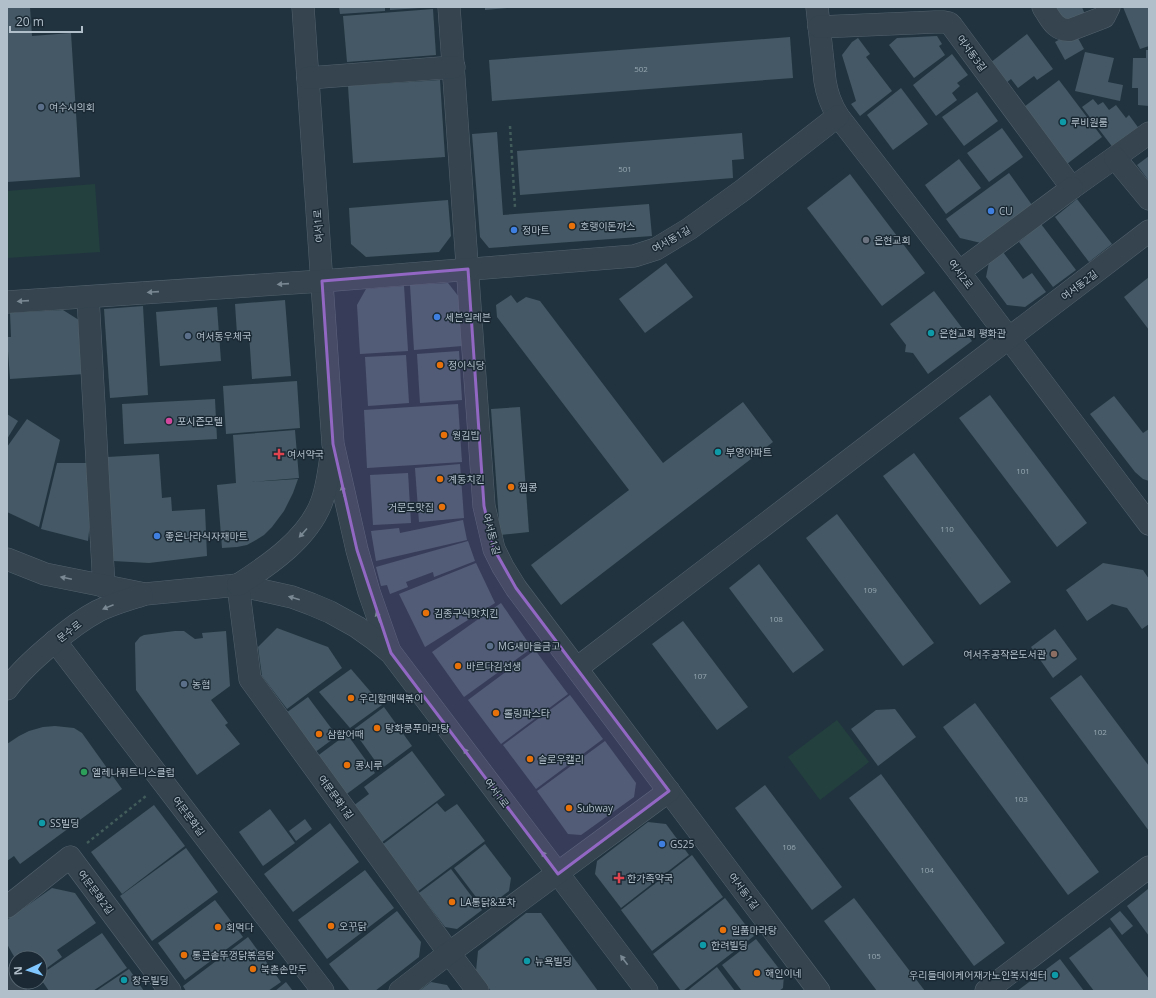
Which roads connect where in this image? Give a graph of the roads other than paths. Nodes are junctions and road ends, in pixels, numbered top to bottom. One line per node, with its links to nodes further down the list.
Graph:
1 (303, 7): 7 (street, 여서1로)
2 (450, 7): 6 (street, 여서동1길)
3 (1043, 7): 4 (street)
4 (1109, 7)
5 (818, 17): 8 (street, 여서2로); 11 (street, 여서동3길)
6 (454, 66): 7 (street); 14 (street, 여서동1길)
7 (308, 78): 16 (street, 여서1로)
8 (838, 116): 14 (street, 여서동1길); 15 (street, 여서2로)
9 (1149, 133): 10 (street)
10 (1115, 158): 11 (street); 12 (street)
11 (1072, 188): 15 (street)
12 (1149, 199)
13 (1149, 231): 19 (street, 여서동2길)
14 (468, 270): 16 (street, 여서동1길); 28 (street, 여서동1길)
15 (960, 272): 19 (street, 여서2로)
16 (322, 281): 17 (street, 여서동1길, one-way to 17); 20 (street, 여서1로)
17 (88, 297): 18 (street, 여서동1길, one-way to 18); 24 (street)
18 (7, 302)
19 (1009, 338): 21 (street, 여서2로); 28 (street, 여서동2길)
20 (333, 444): 23 (street, one-way to 23); 27 (street, one-way to 20)
21 (1149, 524)
22 (7, 559): 24 (street, one-way to 22)
23 (238, 585): 25 (street); 27 (street, 여서1로, one-way to 23); 34 (street, 여문문화1길)
24 (104, 587): 25 (street)
25 (145, 594): 26 (street, 문수로, one-way to 26)
26 (55, 641): 29 (street, 문수로); 38 (street, 여문문화길)
27 (391, 653): 32 (street, 여서1로, one-way to 27)
28 (576, 668): 30 (street, 여서동1길)
29 (7, 689)
30 (669, 791): 32 (street); 42 (street, 여서동1길)
31 (1149, 867): 43 (street)
32 (558, 874): 34 (street); 41 (street, 여서1로, one-way to 32)
33 (7, 907): 37 (street, 여문문화2길)
34 (449, 953): 39 (street); 40 (street, 여문문화1길)
35 (7, 979): 36 (street)
36 (15, 991)
37 (170, 991)
38 (323, 991)
39 (400, 991)
40 (478, 991)
41 (647, 991)
42 (819, 991)
43 (986, 991)

